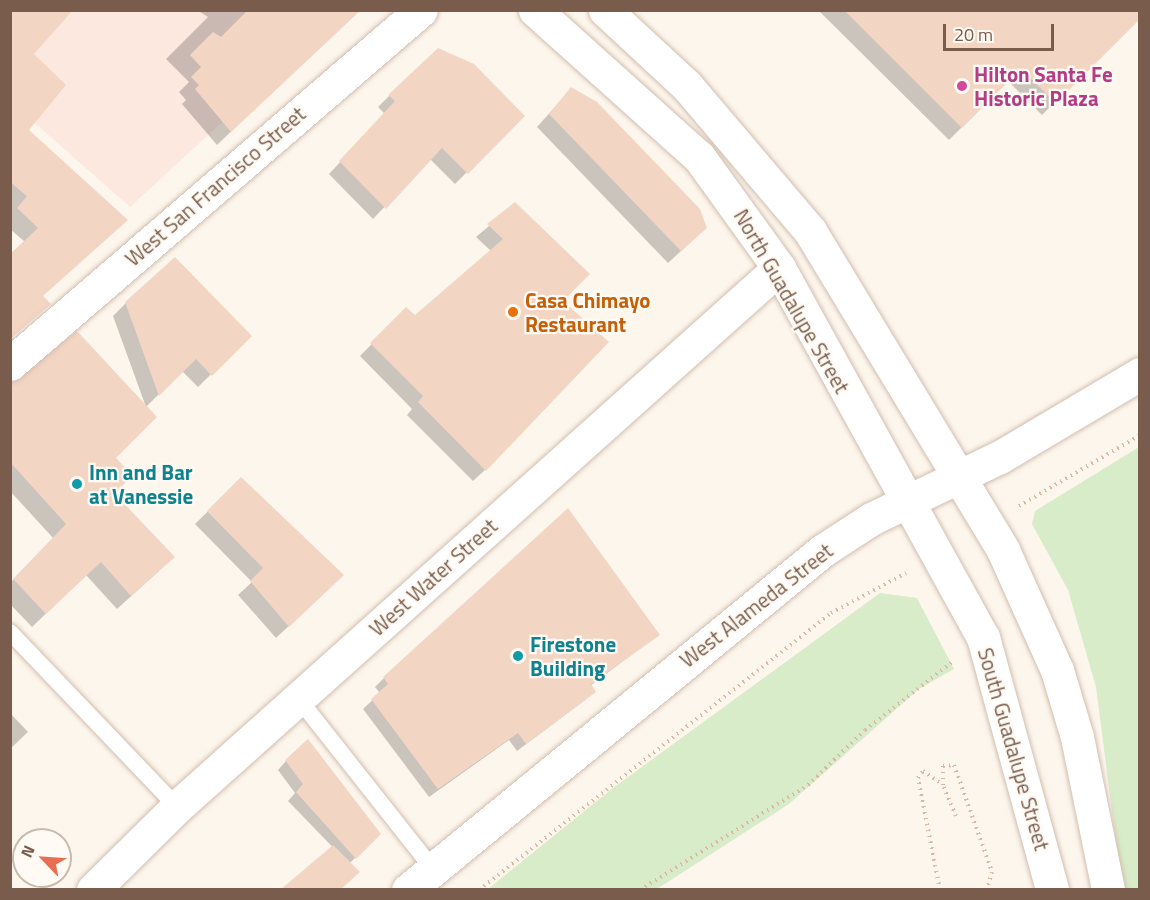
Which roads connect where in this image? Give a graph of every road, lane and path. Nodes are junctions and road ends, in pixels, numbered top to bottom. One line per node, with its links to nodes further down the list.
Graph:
1 (421, 10): 5 (street, West San Francisco Street)
2 (535, 10): 4 (street, North Guadalupe Street)
3 (605, 10): 8 (street, North Guadalupe Street)
4 (779, 268): 9 (street, North Guadalupe Street); 15 (street, West Water Street)
5 (10, 364)
6 (1140, 374): 8 (street, West Alameda Street)
7 (1140, 435): 10 (path)
8 (958, 477): 9 (street, West Alameda Street); 27 (street, North Guadalupe Street)
9 (906, 502): 12 (street, North Guadalupe Street); 19 (street, West Alameda Street)
10 (1023, 504)
11 (902, 575): 22 (path)
12 (950, 580): 26 (street, South Guadalupe Street)
13 (10, 632): 17 (lane)
14 (958, 659): 23 (path)
15 (298, 698): 17 (street, West Water Street); 19 (lane)
16 (943, 784): 18 (path); 24 (path); 25 (path)
17 (177, 807): 20 (street, West Water Street)
18 (956, 816)
19 (433, 869): 21 (street, West Alameda Street)
20 (93, 890)
21 (408, 890)
22 (479, 890)
23 (640, 890)
24 (940, 890)
25 (987, 890)
26 (1052, 890)
27 (1108, 890)

